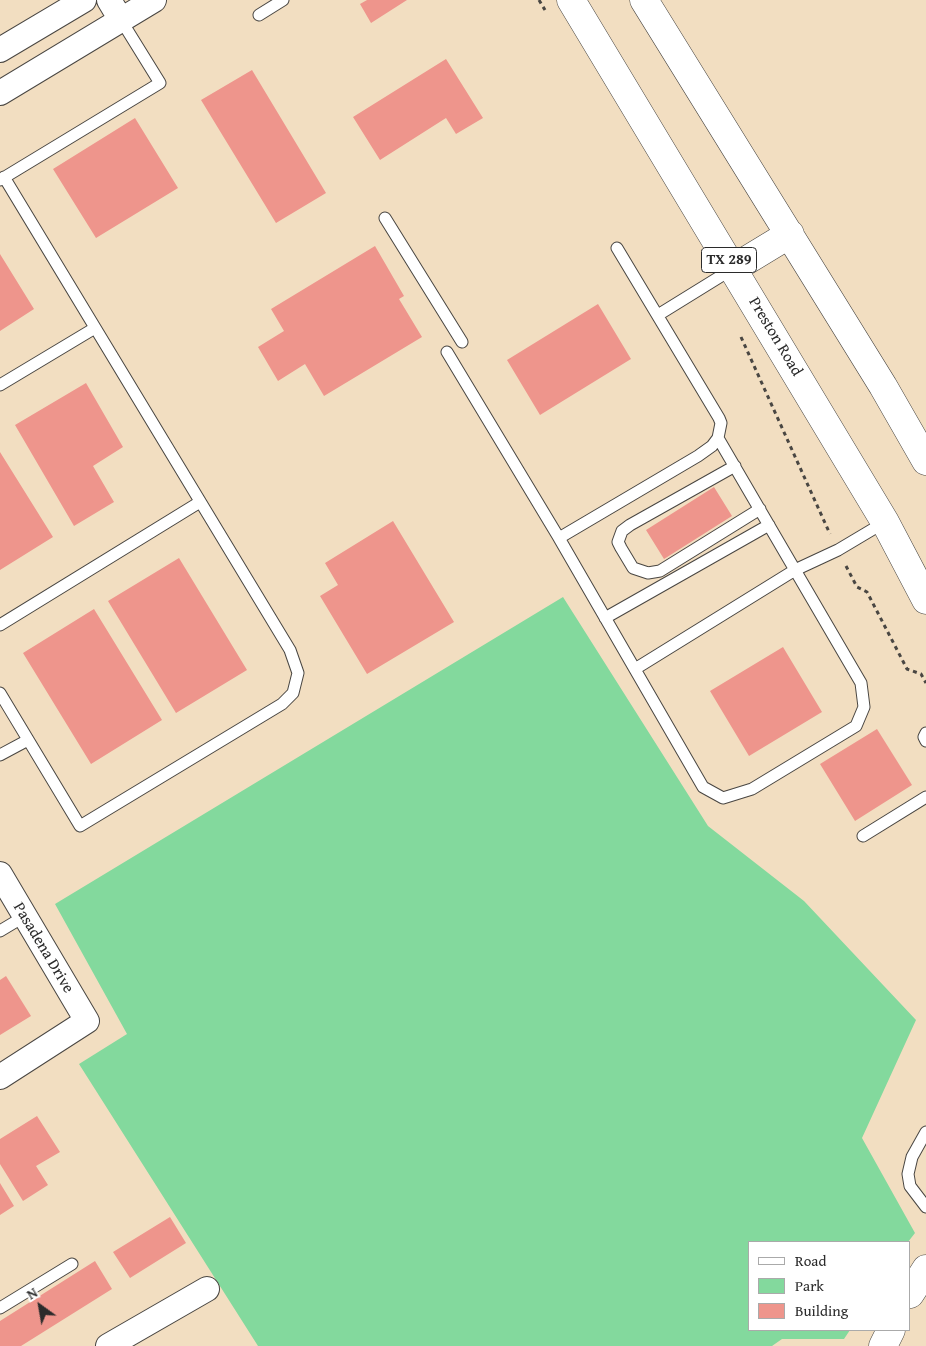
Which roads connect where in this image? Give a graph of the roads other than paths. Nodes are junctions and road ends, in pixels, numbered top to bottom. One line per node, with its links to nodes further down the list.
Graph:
1 (84, 0): 9 (street)
2 (109, 0): 8 (street)
3 (154, 0): 8 (street)
4 (283, 0): 7 (lane)
5 (571, 0): 15 (main road, Preston Road / TX 289)
6 (644, 0): 13 (main road)
7 (259, 15)
8 (121, 20): 10 (street); 11 (lane)
9 (0, 50)
10 (0, 93)
11 (2, 179): 17 (lane)
12 (385, 218): 18 (lane)
13 (790, 234): 15 (main road); 22 (main road)
14 (617, 248): 16 (lane)
15 (734, 268): 16 (lane); 26 (main road, Preston Road / TX 289)
16 (658, 314): 21 (lane)
17 (94, 328): 20 (lane); 24 (lane)
18 (462, 342)
19 (447, 352): 28 (lane)
20 (0, 385)
21 (718, 438): 23 (lane); 28 (lane)
22 (926, 461)
23 (735, 466): 25 (lane); 25 (lane)
24 (200, 502): 32 (lane); 36 (lane)
25 (760, 509): 27 (lane)
26 (885, 522): 29 (lane); 30 (main road, Preston Road / TX 289)
27 (769, 525): 29 (lane); 31 (lane)
28 (559, 538): 31 (lane)
29 (796, 570): 33 (lane); 33 (lane)
30 (926, 600)
31 (605, 618): 33 (lane)
32 (0, 625)
33 (635, 669)
34 (0, 693): 36 (lane)
35 (926, 733): 37 (lane)
36 (28, 740): 38 (lane)
37 (926, 741)
38 (0, 755)
39 (926, 797): 40 (lane)
40 (863, 836)
41 (0, 874): 42 (street, Pasadena Drive)
42 (25, 916): 43 (lane); 44 (street, Pasadena Drive)
43 (0, 931)
44 (0, 1077)
45 (926, 1132): 46 (lane)
46 (925, 1203)
47 (72, 1264): 51 (lane)
48 (926, 1269): 50 (main road)
49 (207, 1289): 53 (street)
50 (911, 1292)
51 (0, 1308)
52 (890, 1331): 54 (main road)
53 (108, 1346)
54 (883, 1346)

